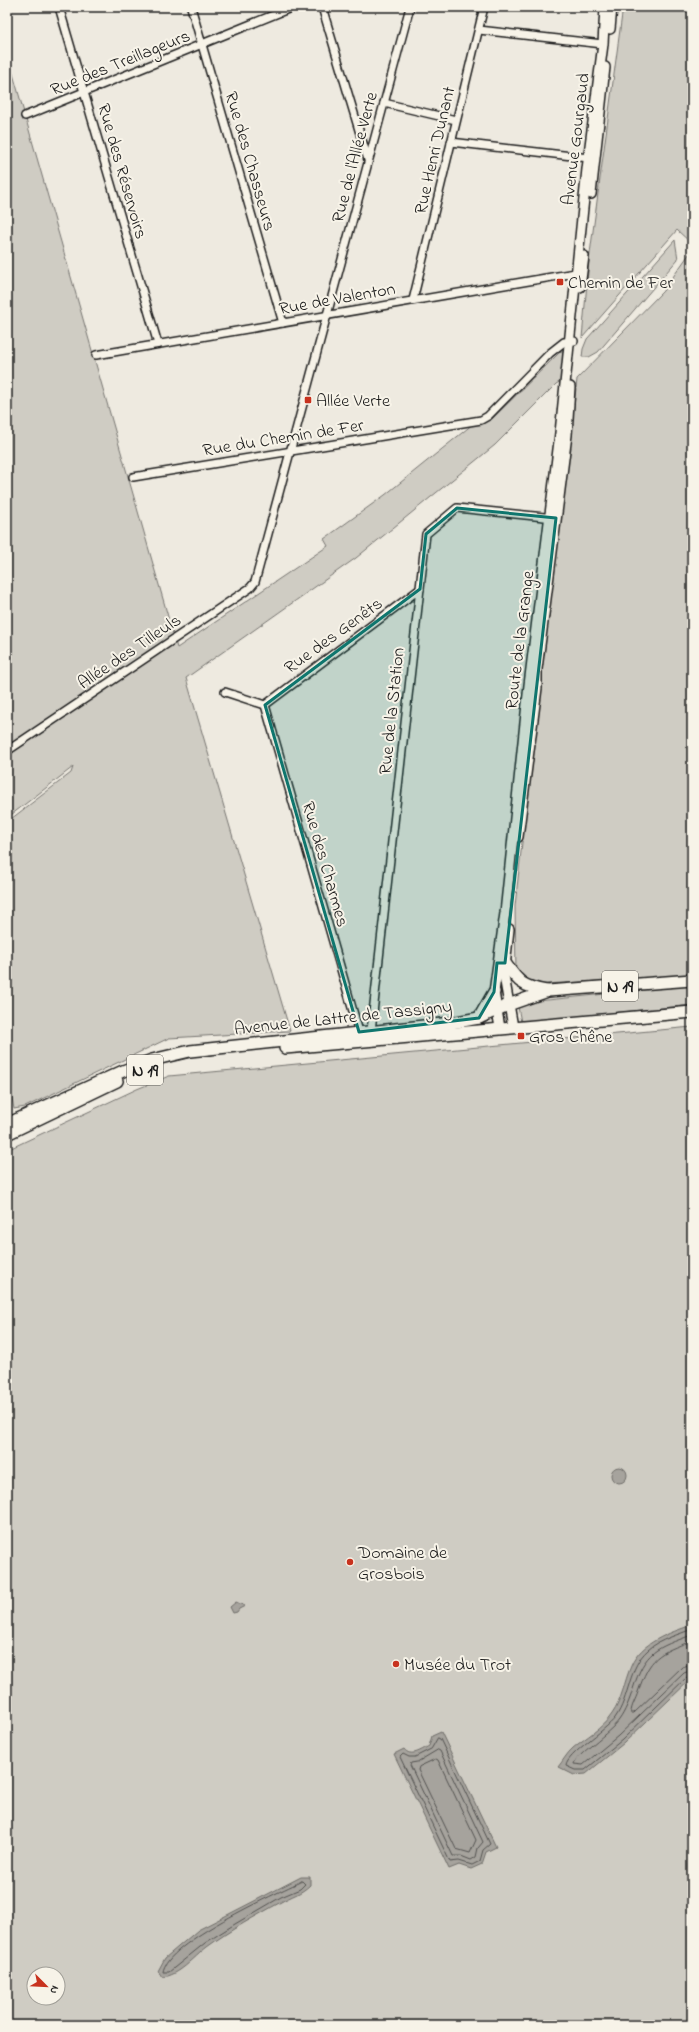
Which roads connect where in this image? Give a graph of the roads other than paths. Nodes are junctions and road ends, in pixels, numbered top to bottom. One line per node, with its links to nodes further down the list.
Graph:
1 (59, 7): 12 (street, Rue des Réservoirs)
2 (191, 7): 10 (street, Rue des Chasseurs)
3 (293, 7): 10 (street, Rue des Treillageurs)
4 (322, 7): 18 (street)
5 (410, 7): 13 (street, Rue de l'Allée Verte)
6 (484, 7): 9 (street, Rue Henri Dunant)
7 (605, 7): 11 (main road, Avenue Gourgaud)
8 (612, 7): 19 (main road, Avenue Gourgaud)
9 (479, 30): 11 (street); 15 (street, Rue Henri Dunant)
10 (202, 44): 12 (street, Rue des Treillageurs); 22 (street, Rue des Chasseurs)
11 (603, 44): 17 (main road, Avenue Gourgaud)
12 (85, 93): 14 (street, Rue des Treillageurs); 24 (street, Rue des Réservoirs)
13 (384, 103): 15 (street); 18 (street, Rue de l'Allée Verte)
14 (25, 116)
15 (456, 120): 16 (street, Rue Henri Dunant)
16 (451, 142): 17 (street); 20 (street, Rue Henri Dunant)
17 (588, 158): 19 (main road, Avenue Gourgaud)
18 (368, 160): 21 (street, Rue de l'Allée Verte)
19 (579, 272): 20 (street, Rue de Valenton); 23 (main road, Route de la Grange)
20 (413, 300): 21 (street, Rue de Valenton)
21 (327, 316): 22 (street, Rue de Valenton); 26 (street)
22 (283, 323): 24 (street, Rue de Valenton)
23 (572, 341): 26 (street, Rue du Chemin de Fer); 28 (main road, Route de la Grange)
24 (158, 344): 25 (street, Rue de Valenton)
25 (96, 356)
26 (290, 451): 27 (street, Rue du Chemin de Fer); 32 (street, Allée des Tilleuls)
27 (133, 476)
28 (553, 518): 29 (street, Rue de la Station); 33 (main road, Route de la Grange)
29 (420, 590): 31 (street, Rue des Genêts); 43 (street, Rue de la Station)
30 (225, 692): 31 (street)
31 (265, 705): 44 (street, Rue des Charmes)
32 (7, 751)
33 (501, 963): 35 (main road, Route de la Grange); 36 (main road); 37 (main road, Route de la Grange)
34 (692, 980): 36 (main road, Avenue de Lattre de Tassigny / N 19)
35 (494, 992): 38 (main road, Route de la Grange); 40 (main road)
36 (548, 992): 37 (main road, Avenue de Lattre de Tassigny / N 19)
37 (508, 1005): 38 (main road, Avenue de Lattre de Tassigny / N 19); 41 (main road, Route de la Grange)
38 (496, 1010): 40 (main road, Avenue de Lattre de Tassigny / N 19); 42 (main road, Route de la Grange)
39 (692, 1012): 41 (main road, N 19)
40 (480, 1018): 43 (main road, Avenue de Lattre de Tassigny / N 19)
41 (513, 1027): 42 (main road, N 19)
42 (500, 1028): 45 (main road, N 19)
43 (371, 1031): 44 (main road, Avenue de Lattre de Tassigny / N 19)
44 (359, 1032): 45 (main road, Avenue de Lattre de Tassigny / N 19)
45 (8, 1130)

